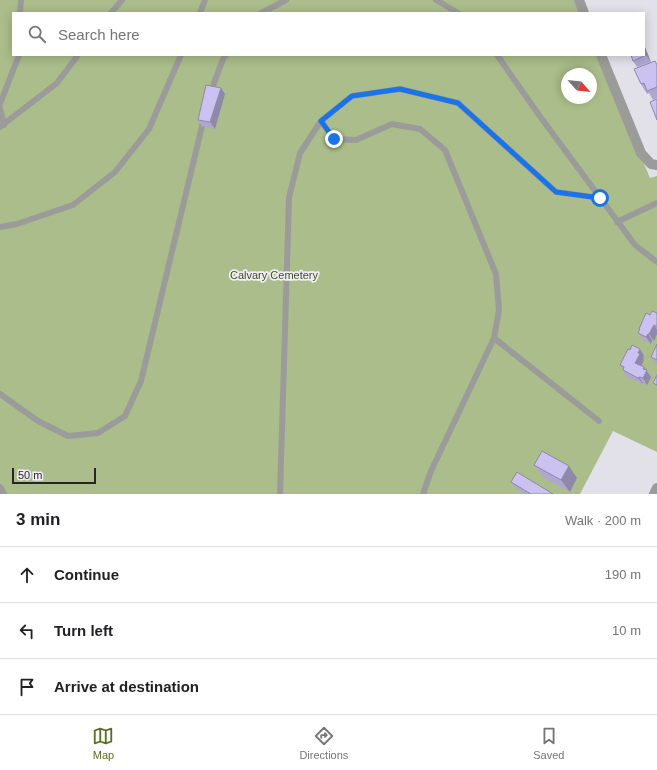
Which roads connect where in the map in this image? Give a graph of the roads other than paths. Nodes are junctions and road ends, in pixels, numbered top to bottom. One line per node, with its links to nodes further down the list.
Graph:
1 (21, 0): 7 (lane)
2 (122, 0): 8 (lane)
3 (205, 0): 9 (lane)
4 (286, 0): 10 (lane)
5 (436, 0): 11 (lane)
6 (579, 0): 12 (street)
7 (20, 12)
8 (112, 12)
9 (200, 12)
10 (263, 12)
11 (456, 12)
12 (584, 12)
13 (19, 56): 20 (lane)
14 (77, 56): 24 (lane)
15 (181, 56): 29 (lane)
16 (225, 56): 19 (lane)
17 (498, 56): 26 (lane)
18 (601, 56): 25 (street)
19 (209, 98)
20 (0, 104)
21 (0, 108): 24 (lane)
22 (205, 112): 32 (lane)
23 (321, 121): 26 (lane); 31 (lane); 37 (lane)
24 (2, 126)
25 (654, 164)
26 (600, 198): 28 (lane)
27 (657, 204): 28 (lane)
28 (617, 222): 30 (lane)
29 (0, 227)
30 (657, 262)
31 (494, 338): 33 (lane); 38 (lane)
32 (0, 394)
33 (599, 421)
34 (0, 487): 36 (lane)
35 (657, 488): 39 (street)
36 (4, 494)
37 (280, 494)
38 (423, 494)
39 (654, 494)

